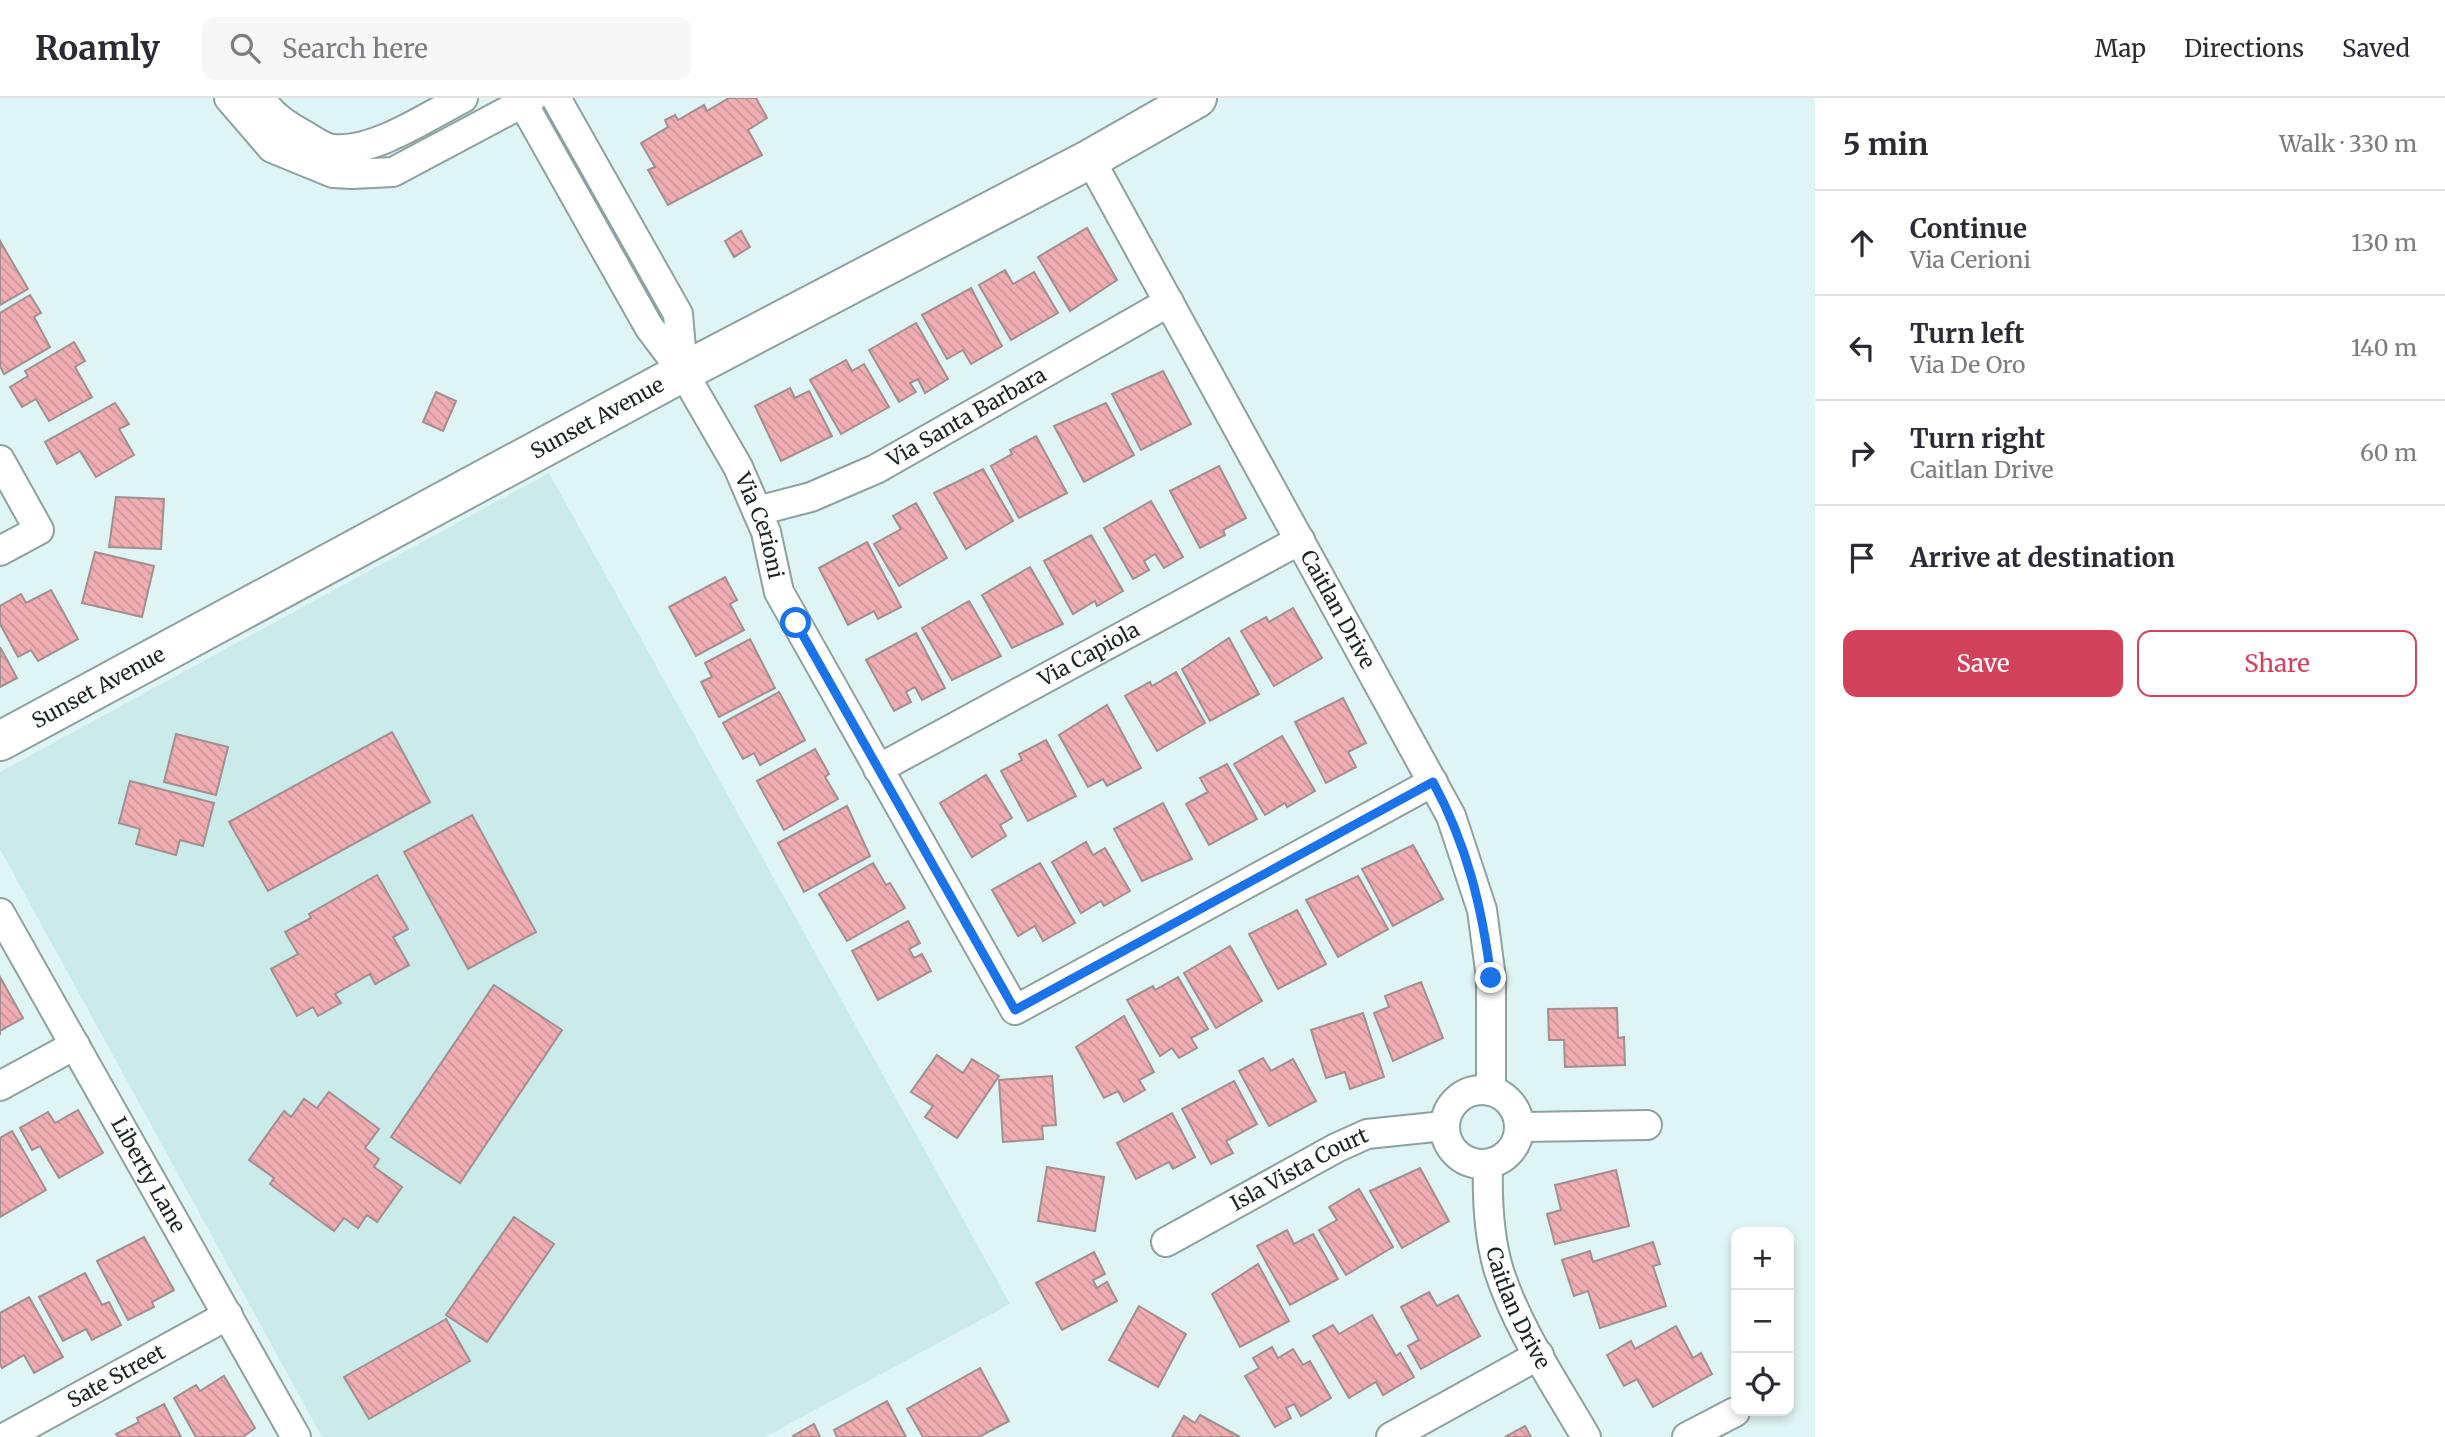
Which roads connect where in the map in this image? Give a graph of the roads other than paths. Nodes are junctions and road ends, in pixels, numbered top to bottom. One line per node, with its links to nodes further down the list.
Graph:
1 (229, 98): 6 (street, Via Cerioni)
2 (261, 98): 3 (street)
3 (463, 98)
4 (556, 98): 9 (street, Via Cerioni)
5 (1197, 98): 7 (main road, Sunset Avenue)
6 (525, 100): 9 (street, Via Cerioni)
7 (1090, 159): 8 (street, Caitlan Drive); 9 (main road, Sunset Avenue)
8 (1169, 302): 11 (street, Via Santa Barbara); 12 (street, Caitlan Drive)
9 (683, 372): 11 (street, Via Cerioni); 14 (main road, Sunset Avenue)
10 (0, 460): 13 (street)
11 (757, 511): 15 (street, Via Cerioni)
12 (1300, 540): 15 (street, Via Capiola); 16 (street, Caitlan Drive)
13 (0, 551)
14 (0, 741)
15 (878, 769): 16 (street, Via Cerioni)
16 (1433, 782): 20 (street, Caitlan Drive)
17 (0, 912): 18 (street, Liberty Lane)
18 (75, 1045): 19 (street); 26 (street, Liberty Lane)
19 (0, 1086)
20 (1491, 1091): 22 (street); 23 (street)
21 (1647, 1125): 23 (street)
22 (1444, 1126): 24 (street); 25 (street, Isla Vista Court)
23 (1519, 1128): 24 (street)
24 (1488, 1164): 27 (street, Caitlan Drive)
25 (1166, 1242)
26 (228, 1315): 29 (street, Sate Street); 30 (street, Liberty Lane)
27 (1539, 1355): 31 (street); 32 (street, Caitlan Drive)
28 (1731, 1414): 33 (street)
29 (6, 1437)
30 (296, 1437)
31 (1391, 1437)
32 (1586, 1437)
33 (1688, 1437)

